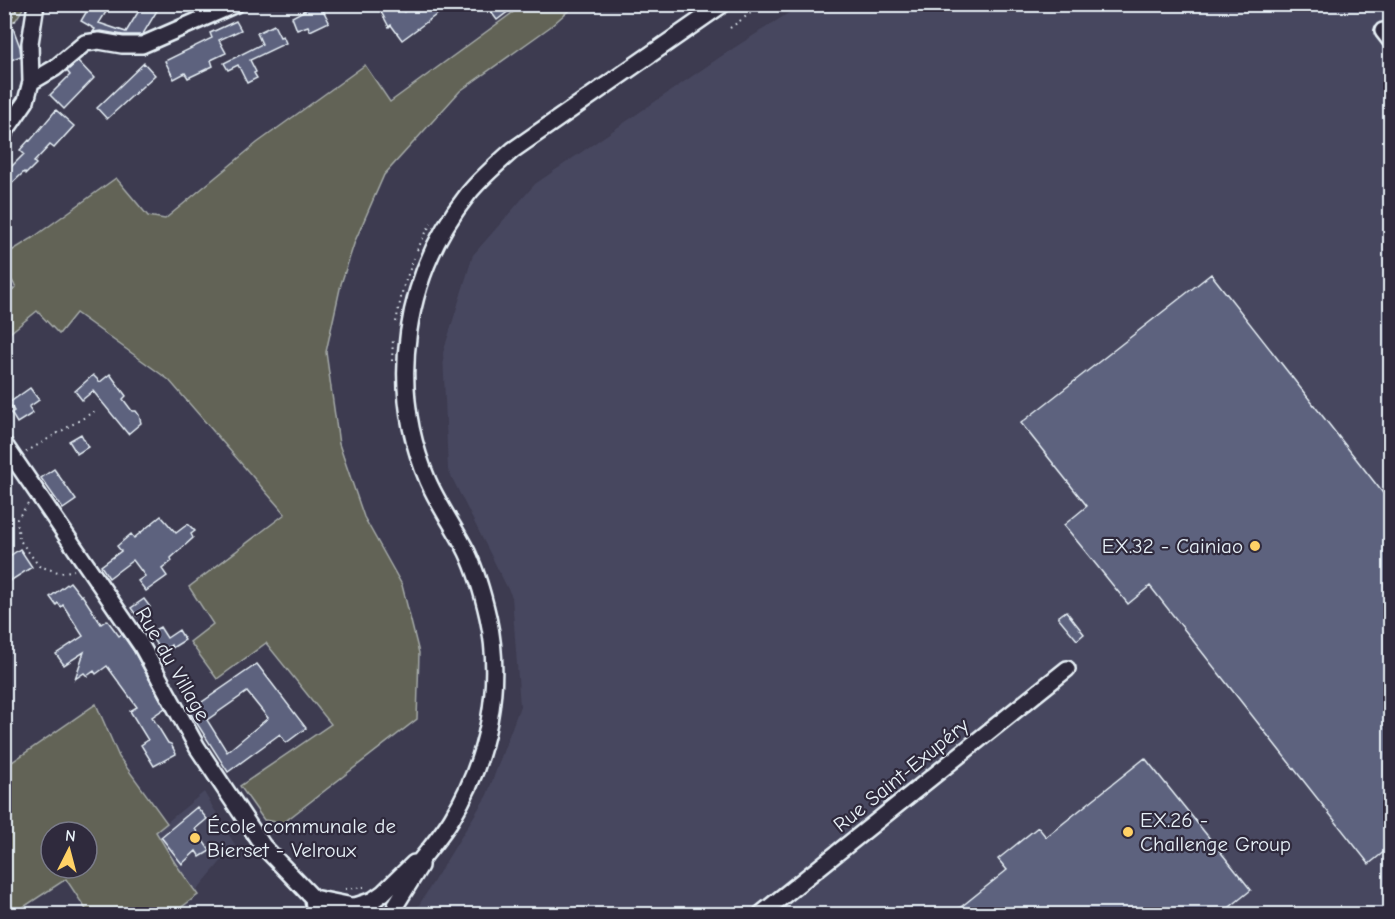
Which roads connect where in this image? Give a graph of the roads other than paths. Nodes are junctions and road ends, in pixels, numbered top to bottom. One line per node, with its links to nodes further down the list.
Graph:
1 (36, 4): 4 (street)
2 (236, 4): 4 (street)
3 (723, 4): 8 (street)
4 (31, 82): 5 (street)
5 (4, 133)
6 (4, 444): 9 (street, Rue du Village)
7 (1067, 669): 15 (street, Rue Saint-Exupéry)
8 (420, 861): 10 (street); 14 (street)
9 (313, 898): 10 (street); 11 (street)
10 (353, 905): 12 (street); 13 (street)
11 (315, 915)
12 (329, 915)
13 (378, 915)
14 (393, 915)
15 (761, 915)

